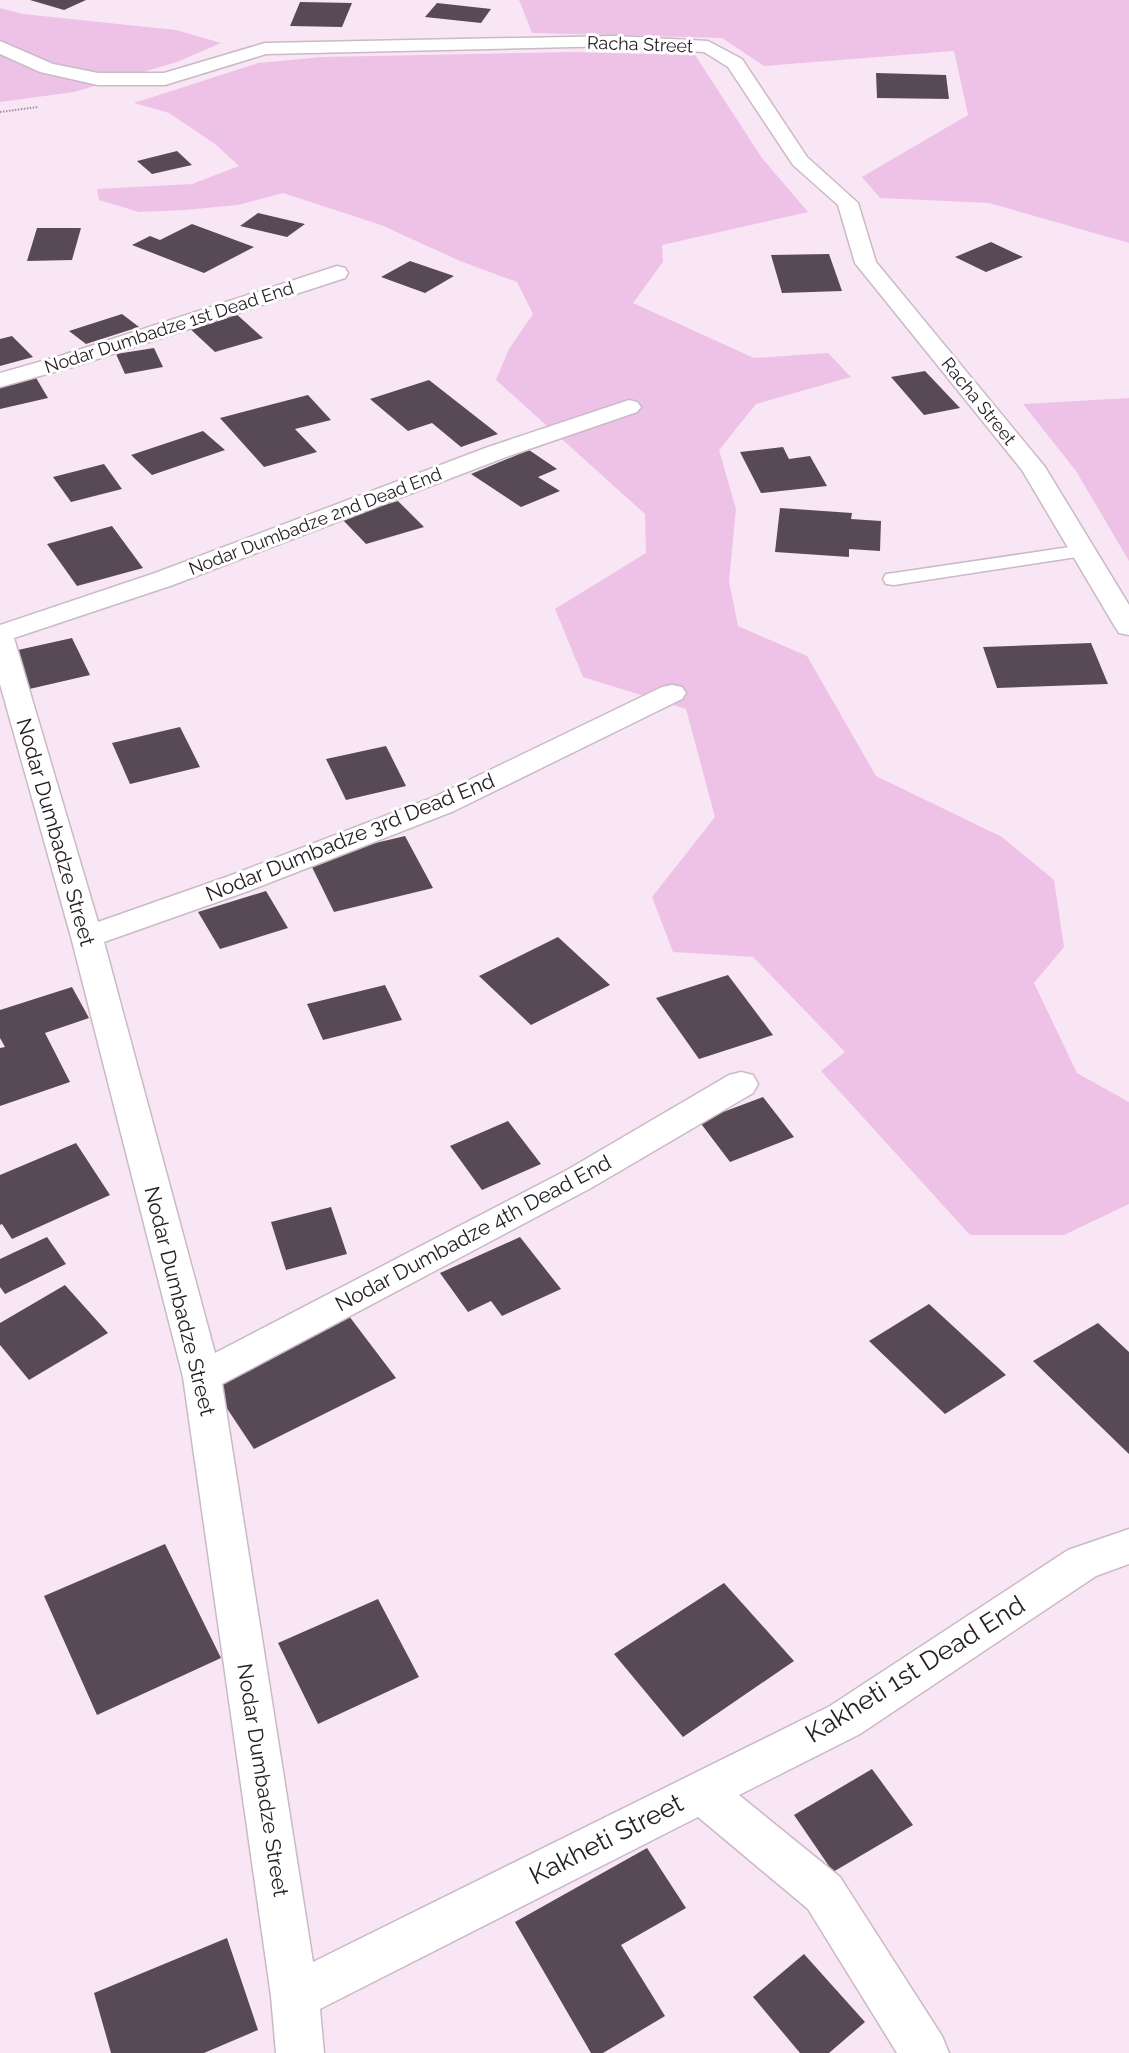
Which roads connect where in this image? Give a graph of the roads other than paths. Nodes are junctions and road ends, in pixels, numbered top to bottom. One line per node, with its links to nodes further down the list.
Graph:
1 (0, 47): 5 (street, Racha Street)
2 (337, 273): 3 (street, Nodar Dumbadze 1st Dead End)
3 (0, 380)
4 (629, 407): 8 (street, Nodar Dumbadze 2nd Dead End)
5 (1083, 551): 6 (lane); 7 (street, Racha Street)
6 (894, 579)
7 (1129, 627)
8 (0, 635): 10 (street, Nodar Dumbadze Street)
9 (672, 693): 10 (street, Nodar Dumbadze 3rd Dead End)
10 (87, 937): 12 (street, Nodar Dumbadze Street)
11 (741, 1084): 12 (street, Nodar Dumbadze 4th Dead End)
12 (202, 1377): 15 (street, Nodar Dumbadze Street)
13 (1129, 1546): 14 (street, Kakheti 1st Dead End)
14 (700, 1791): 15 (street, Kakheti Street); 17 (street, Kakheti Street)
15 (295, 1996): 16 (street, Nodar Dumbadze Street)
16 (300, 2053)
17 (925, 2053)

